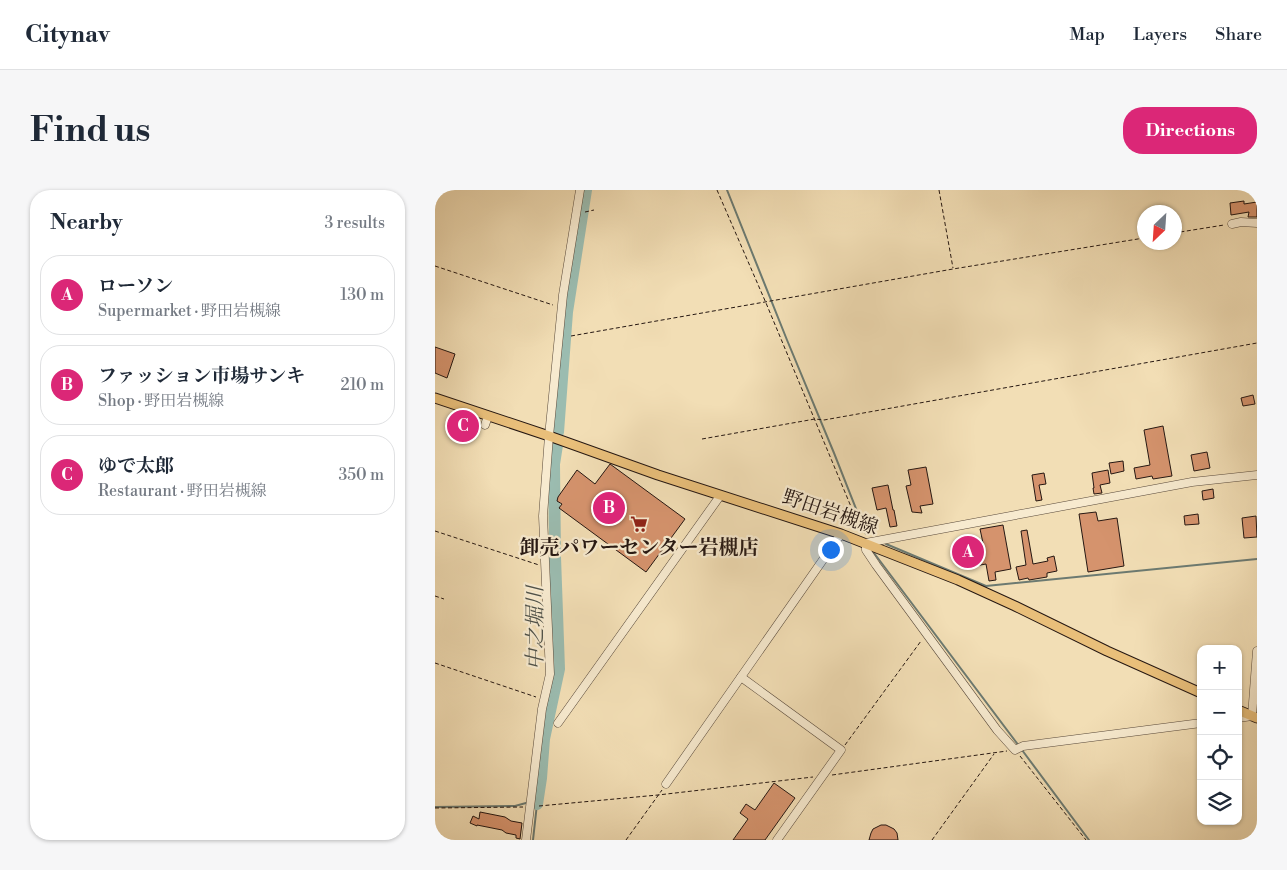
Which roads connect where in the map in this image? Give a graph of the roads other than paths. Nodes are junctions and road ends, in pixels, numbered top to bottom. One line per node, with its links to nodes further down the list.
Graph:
1 (580, 190): 5 (street)
2 (1257, 223): 3 (street)
3 (1232, 224)
4 (435, 398): 5 (main road, 野田岩槻線)
5 (549, 436): 7 (main road, 野田岩槻線); 19 (street)
6 (1257, 475): 9 (street)
7 (720, 496): 8 (main road, 野田岩槻線); 16 (street)
8 (841, 534): 9 (main road, 野田岩槻線); 11 (street)
9 (869, 545): 12 (main road, 野田岩槻線); 17 (street)
10 (1257, 651): 14 (street)
11 (741, 677): 18 (street); 20 (street)
12 (1197, 691)
13 (1242, 712): 14 (main road)
14 (1255, 717): 15 (street)
15 (1242, 718)
16 (557, 723)
17 (1197, 723)
18 (666, 784)
19 (526, 840)
20 (777, 840)

